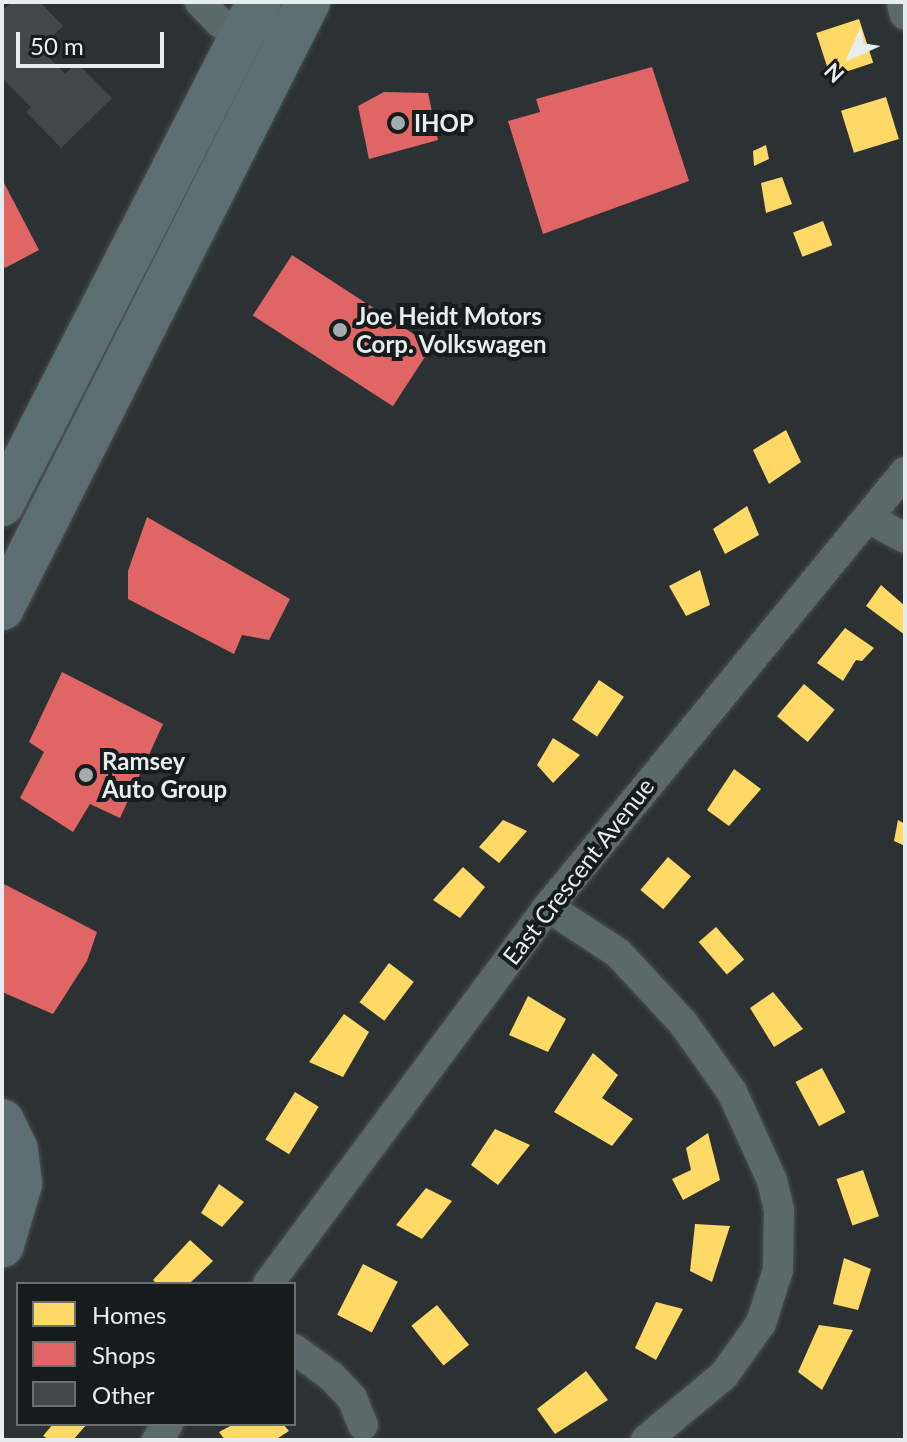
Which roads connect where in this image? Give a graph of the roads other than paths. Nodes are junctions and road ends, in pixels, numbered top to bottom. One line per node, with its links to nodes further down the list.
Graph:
1 (200, 2): 3 (street)
2 (308, 2): 8 (highway)
3 (251, 18): 5 (highway)
4 (905, 472): 6 (street, East Crescent Avenue)
5 (2, 504)
6 (868, 518): 7 (street); 9 (street, East Crescent Avenue)
7 (905, 538)
8 (2, 608)
9 (548, 907): 12 (street, East Crescent Avenue); 15 (street)
10 (2, 1121): 11 (highway)
11 (2, 1245)
12 (269, 1282)
13 (296, 1351): 14 (street)
14 (363, 1425)
15 (646, 1440)

